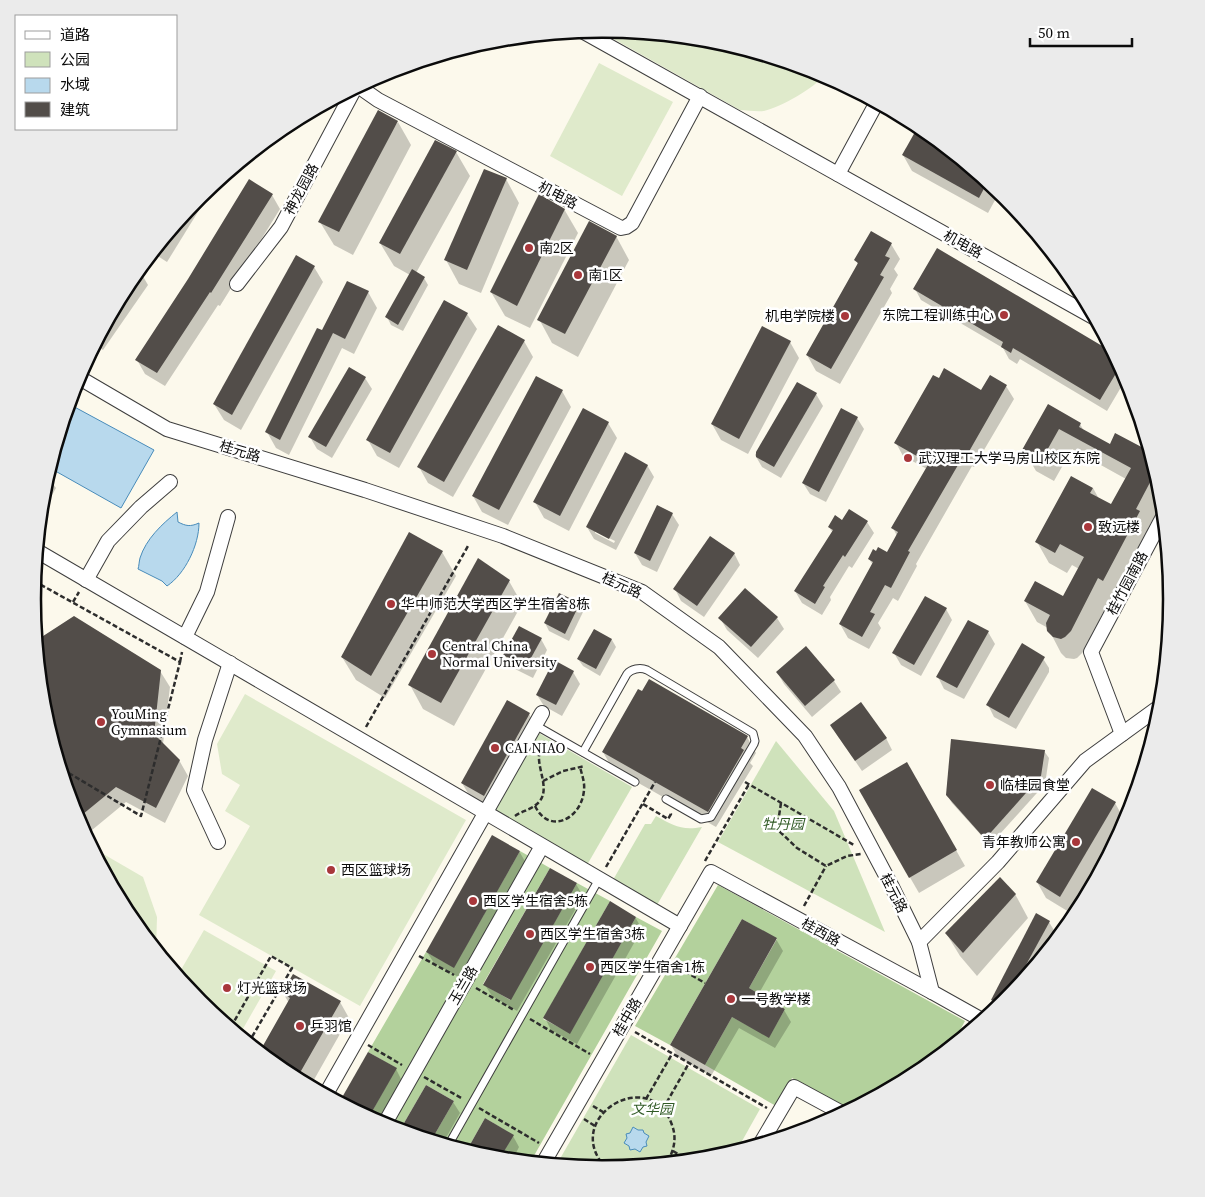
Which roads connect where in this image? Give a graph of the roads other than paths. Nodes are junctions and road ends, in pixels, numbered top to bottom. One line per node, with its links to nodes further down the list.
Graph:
1 (595, 38): 3 (street, 机电路)
2 (363, 91): 3 (street, 机电路)
3 (700, 96): 6 (street, 机电路)
4 (351, 97): 7 (street, 神龙园路)
5 (874, 108): 6 (street)
6 (838, 174): 8 (street, 机电路)
7 (237, 284)
8 (1084, 311)
9 (85, 381): 29 (street, 桂元路)
10 (170, 482): 14 (street)
11 (228, 517): 15 (street)
12 (1159, 525): 19 (street, 桂竹园南路)
13 (44, 555): 14 (street)
14 (86, 580): 15 (street)
15 (185, 637): 16 (street)
16 (230, 663): 23 (street); 24 (street)
17 (1152, 712): 19 (street)
18 (538, 719): 20 (lane); 23 (street)
19 (1122, 734): 29 (street)
20 (583, 752): 21 (lane); 22 (lane)
21 (635, 782)
22 (666, 799)
23 (485, 813): 25 (street); 32 (street)
24 (218, 842)
25 (542, 846): 27 (street); 34 (street, 玉兰路)
26 (711, 872): 28 (street, 桂中路); 30 (street, 桂西路)
27 (599, 879): 28 (street); 36 (lane)
28 (680, 926): 37 (street, 桂中路)
29 (919, 942): 30 (street, 桂元路)
30 (932, 992): 31 (street)
31 (973, 1019)
32 (329, 1088)
33 (835, 1109): 35 (street)
34 (388, 1117)
35 (766, 1135)
36 (452, 1139)
37 (547, 1156)

